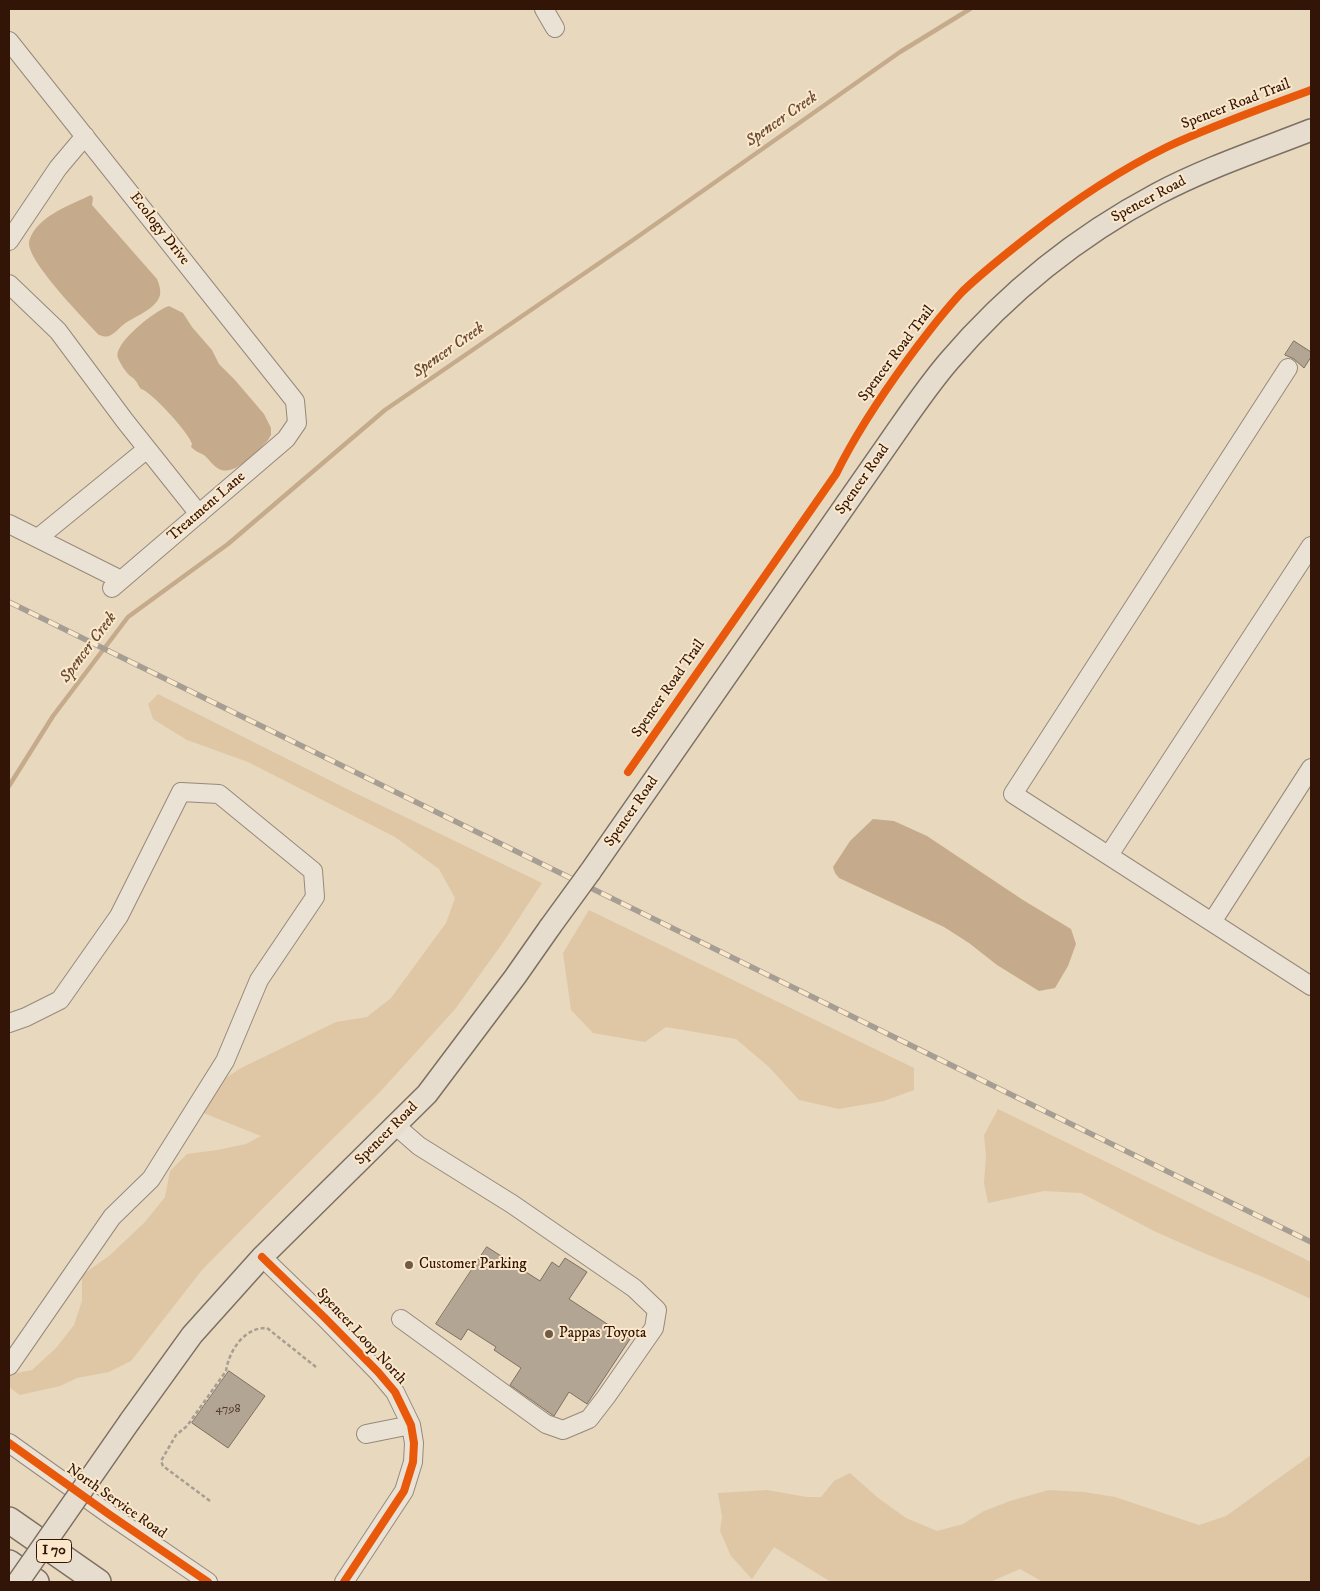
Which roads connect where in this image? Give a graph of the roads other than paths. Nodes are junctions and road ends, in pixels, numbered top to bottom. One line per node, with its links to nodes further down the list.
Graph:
1 (9, 41): 3 (street, Ecology Drive)
2 (1311, 130): 18 (main road, Spencer Road, bridge)
3 (85, 136): 4 (street); 7 (street, Ecology Drive)
4 (9, 241)
5 (9, 284): 8 (street)
6 (1288, 368): 14 (street)
7 (297, 423): 9 (street, Treatment Lane)
8 (147, 449): 9 (street); 11 (street)
9 (200, 514): 11 (street, Treatment Lane)
10 (9, 524): 11 (street)
11 (38, 538)
12 (1311, 546): 14 (street)
13 (1311, 768): 15 (street)
14 (1109, 855): 15 (street)
15 (1212, 922): 16 (street)
16 (1311, 986)
17 (9, 1023): 21 (street)
18 (396, 1126): 19 (main road, Spencer Road); 20 (street)
19 (262, 1257): 23 (street, Spencer Loop North); 28 (main road, Spencer Road, bridge)
20 (401, 1319)
21 (15, 1342): 22 (street)
22 (9, 1366)
23 (410, 1425): 24 (street); 32 (street, Spencer Loop North)
24 (366, 1434)
25 (9, 1443): 31 (street, North Service Road)
26 (9, 1520): 30 (highway, I 70)
27 (9, 1563): 29 (highway, I 70)
28 (18, 1582)
29 (36, 1582)
30 (98, 1582)
31 (208, 1582)
32 (344, 1582)

